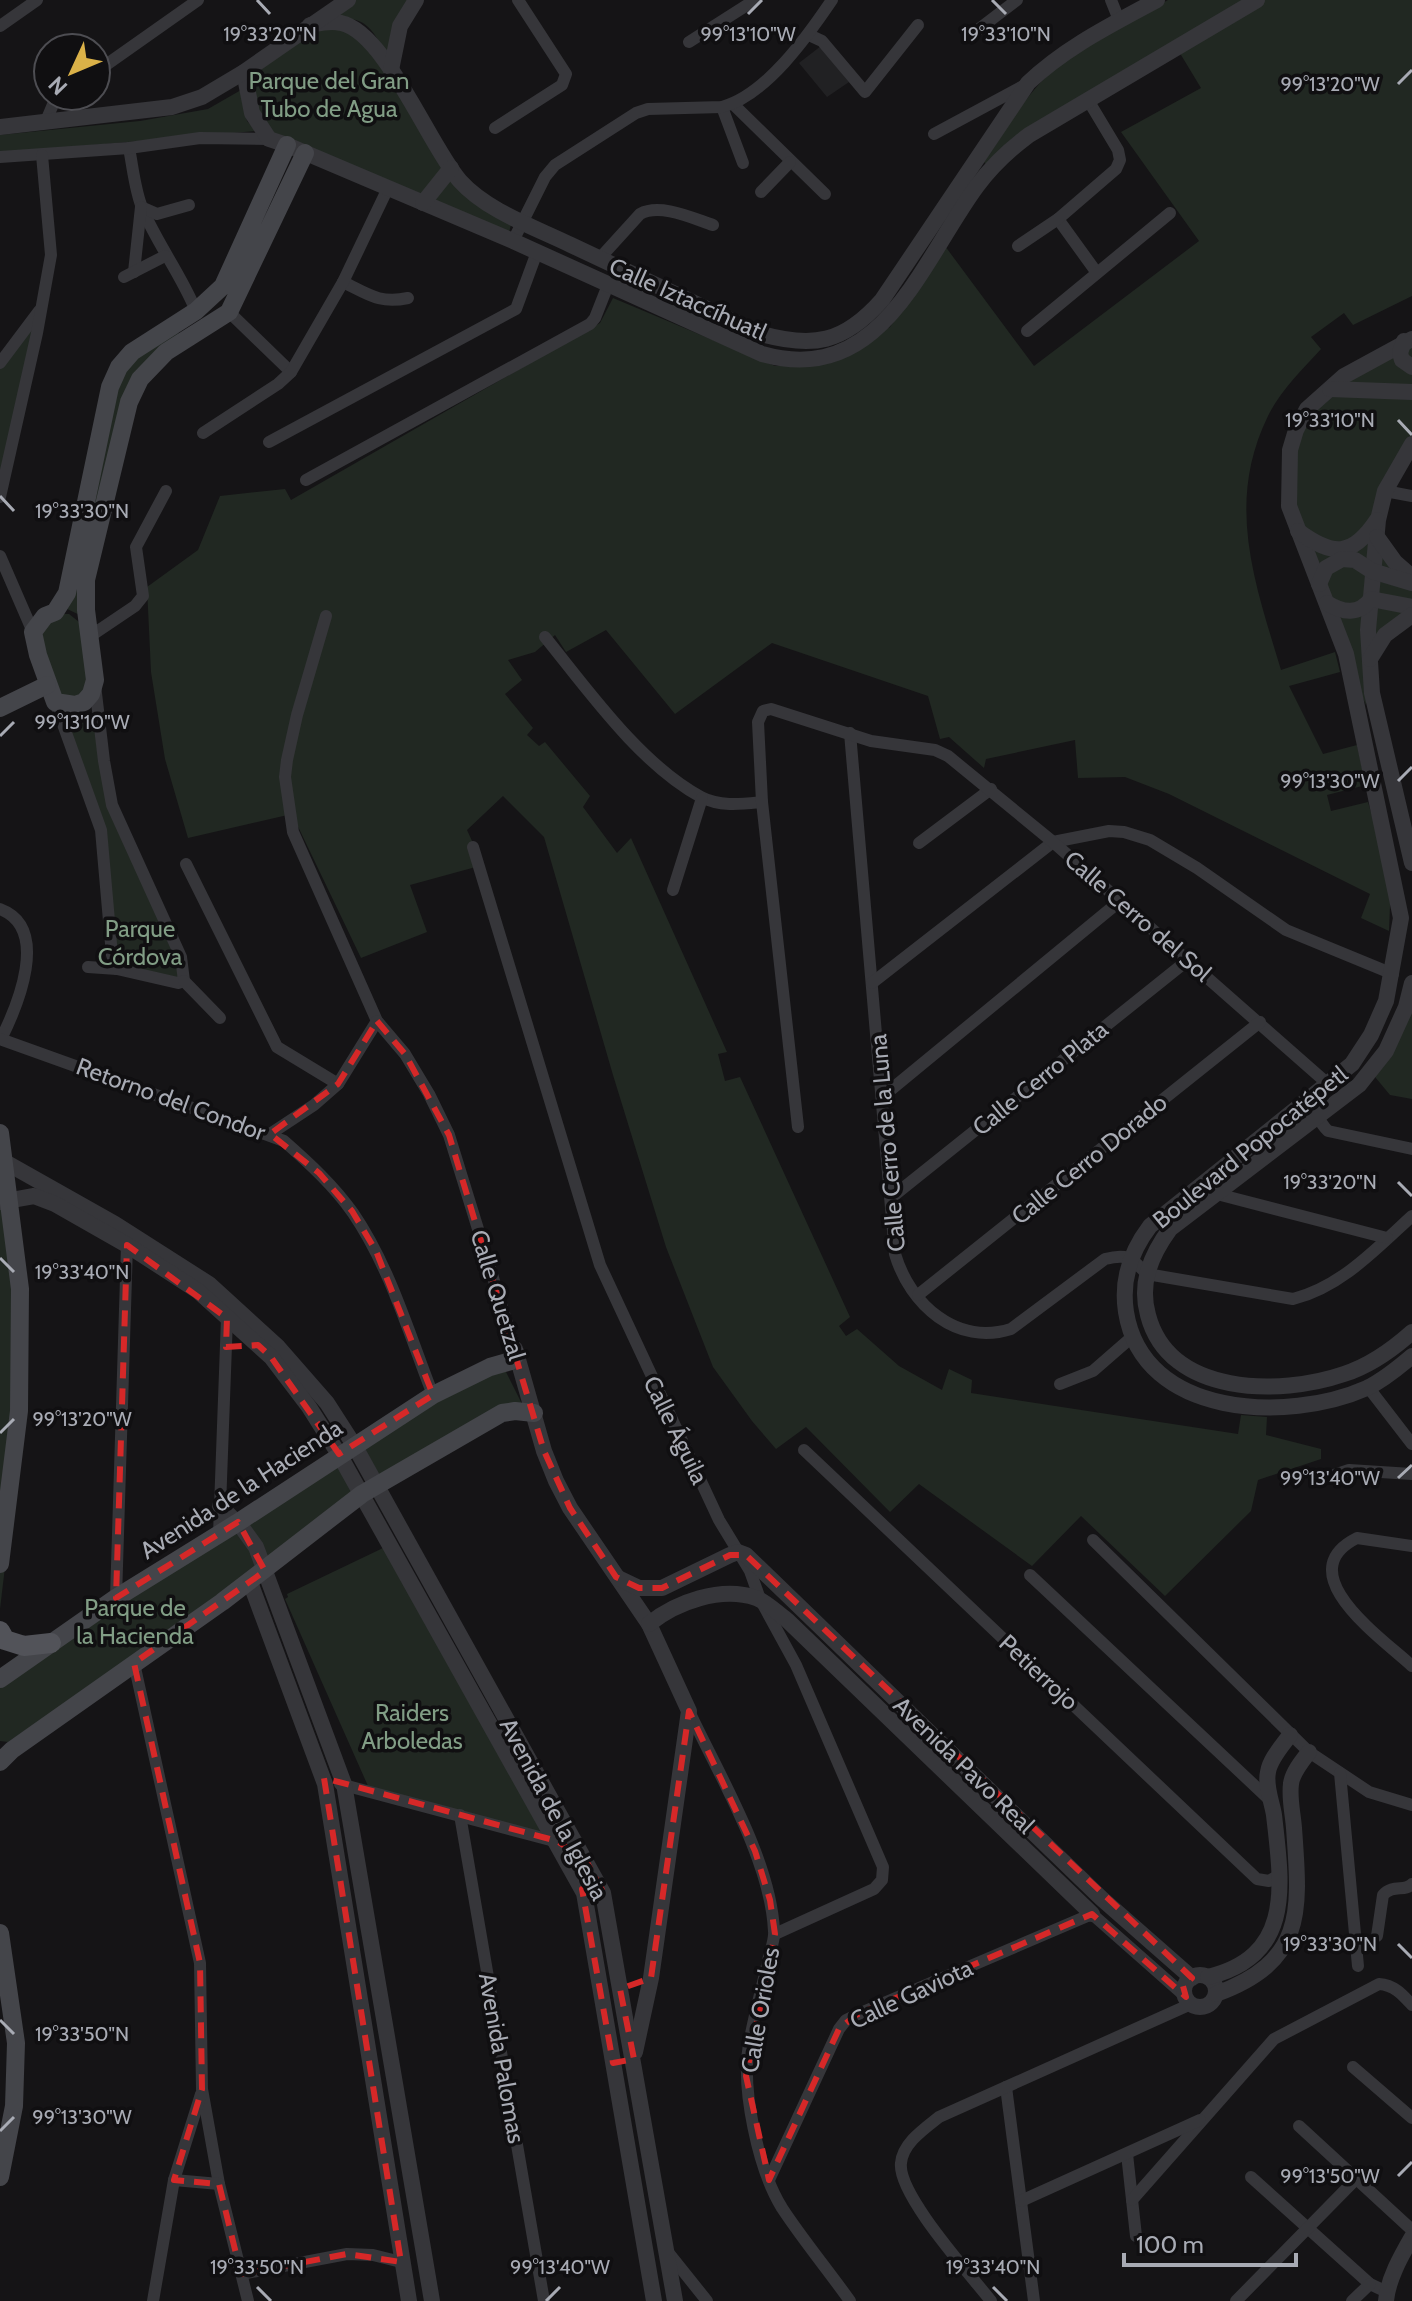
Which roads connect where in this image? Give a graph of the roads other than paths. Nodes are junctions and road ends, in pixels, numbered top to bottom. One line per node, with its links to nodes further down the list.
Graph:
1 (37, 0): 15 (street)
2 (198, 0): 19 (street)
3 (348, 0): 13 (street)
4 (416, 0): 20 (street)
5 (518, 0): 28 (street)
6 (755, 0): 18 (street)
7 (832, 0): 17 (street)
8 (1017, 0): 16 (street)
9 (1111, 0): 12 (street)
10 (1157, 0): 12 (street, Calle Iztaccíhuatl)
11 (1257, 0): 23 (street)
12 (1119, 20): 22 (street, Calle Iztaccíhuatl)
13 (310, 25): 20 (street, Calle Iztaccíhuatl); 21 (street)
14 (918, 25): 17 (street)
15 (0, 26)
16 (975, 32)
17 (809, 35): 24 (street)
18 (689, 42)
19 (112, 61)
20 (391, 70): 38 (street, Calle Iztaccíhuatl)
21 (244, 72): 26 (street); 30 (street)
22 (1028, 83): 29 (street); 53 (street, Calle Iztaccíhuatl)
23 (1088, 100): 46 (street); 56 (street)
24 (728, 106): 36 (street); 37 (street); 47 (street)
25 (50, 112): 26 (street)
26 (46, 121): 27 (street)
27 (0, 127)
28 (495, 128)
29 (934, 134)
30 (269, 139): 31 (street); 32 (street)
31 (287, 145): 33 (street); 59 (main road)
32 (129, 148): 34 (street); 44 (street)
33 (305, 153): 39 (street); 60 (main road)
34 (42, 155): 35 (street); 58 (street)
35 (0, 157)
36 (790, 162): 40 (street); 41 (street)
37 (743, 163)
38 (451, 168): 42 (street); 47 (street, Calle Iztaccíhuatl)
39 (388, 188): 42 (street); 55 (street)
40 (761, 192)
41 (825, 194)
42 (423, 203): 49 (street)
43 (189, 205): 44 (street)
44 (141, 207): 52 (street); 52 (street)
45 (1170, 213): 54 (street)
46 (1058, 219): 50 (street); 54 (street)
47 (522, 222): 49 (street); 53 (street, Calle Iztaccíhuatl)
48 (713, 225): 53 (street)
49 (513, 241): 51 (street)
50 (1018, 246)
51 (537, 252): 56 (street); 71 (street)
52 (165, 256): 59 (street)
53 (600, 258)
54 (1097, 273): 62 (street)
55 (343, 282): 57 (street); 67 (street)
56 (608, 285): 74 (street)
57 (408, 298)
58 (42, 306): 65 (street); 78 (street)
59 (196, 311): 61 (main road)
60 (229, 312): 63 (main road); 67 (street)
61 (176, 322): 63 (main road); 88 (main road)
62 (1027, 331)
63 (186, 340): 92 (main road)
64 (1408, 340): 66 (street); 68 (street, Boulevard Popocatépetl)
65 (0, 363)
66 (1412, 367)
67 (291, 372): 70 (street)
68 (1330, 389): 69 (street); 80 (street, Boulevard Popocatépetl)
69 (1412, 392)
70 (203, 433)
71 (269, 442)
72 (1412, 444): 73 (street)
73 (1406, 467): 76 (street)
74 (306, 480)
75 (166, 491): 92 (street)
76 (1385, 491): 77 (street); 79 (street)
77 (1412, 496)
78 (0, 497)
79 (1377, 528): 80 (street); 82 (street); 83 (street)
80 (1297, 530): 84 (street, Boulevard Popocatépetl)
81 (0, 556): 91 (street)
82 (1372, 571): 83 (street); 84 (street); 85 (street)
83 (1412, 580)
84 (1319, 584): 86 (street, Boulevard Popocatépetl)
85 (1371, 599): 86 (street); 87 (street); 94 (street)
86 (1327, 603): 115 (street, Boulevard Popocatépetl)
87 (1412, 607)
88 (55, 612): 91 (main road); 92 (main road)
89 (1412, 615): 94 (street)
90 (326, 616): 120 (street, Calle Quetzal)
91 (33, 632): 96 (main road)
92 (89, 637): 95 (main road)
93 (545, 637): 102 (street)
94 (1368, 664): 107 (street)
95 (95, 680): 96 (main road); 98 (street)
96 (51, 693): 97 (main road); 99 (street)
97 (0, 708)
98 (98, 714): 99 (street); 116 (street)
99 (64, 722): 114 (street)
100 (850, 733): 101 (street, Calle Cerro del Sol); 103 (street); 117 (street, Calle Cerro de la Luna)
101 (991, 789): 104 (street, Calle Cerro del Sol); 105 (street)
102 (702, 798): 103 (street); 109 (street)
103 (762, 802): 129 (street)
104 (1053, 842): 110 (street, Calle Cerro del Sol); 115 (street); 117 (street)
105 (919, 843)
106 (473, 847): 167 (street, Calle Águila)
107 (1412, 863)
108 (186, 864): 125 (street)
109 (673, 890)
110 (1120, 901): 112 (street, Calle Cerro del Sol); 127 (street)
111 (0, 909): 122 (street, Retorno del Condor)
112 (1188, 960): 121 (street, Calle Cerro del Sol); 135 (street, Calle Cerro Plata)
113 (88, 967): 114 (street)
114 (117, 969): 116 (street)
115 (1393, 974): 123 (street, Boulevard Popocatépetl)
116 (184, 981): 119 (street)
117 (872, 983): 127 (street, Calle Cerro de la Luna)
118 (1412, 983): 124 (street, Boulevard Popocatépetl)
119 (220, 1018)
120 (377, 1021): 125 (street); 147 (street, Calle Quetzal)
121 (1260, 1022): 126 (street, Calle Cerro del Sol); 142 (street, Calle Cerro Dorado)
122 (0, 1039): 131 (street, Retorno del Condor)
123 (1350, 1066): 124 (street); 126 (street, Boulevard Popocatépetl)
124 (1364, 1078): 128 (street, Boulevard Popocatépetl)
125 (338, 1084): 131 (street)
126 (1328, 1084): 128 (street, Boulevard Popocatépetl)
127 (882, 1097): 135 (street, Calle Cerro de la Luna)
128 (1314, 1108): 132 (street); 134 (street, Boulevard Popocatépetl); 140 (street, Boulevard Popocatépetl)
129 (798, 1127)
130 (0, 1133): 133 (main road)
131 (270, 1134): 154 (street, Retorno del Condor)
132 (1412, 1149)
133 (5, 1162): 136 (main road); 157 (street)
134 (1217, 1194): 138 (street); 141 (street, Boulevard Popocatépetl)
135 (892, 1197): 142 (street, Calle Cerro de la Luna)
136 (4, 1201): 139 (street); 168 (main road)
137 (1412, 1216): 138 (street)
138 (1387, 1238): 141 (street)
139 (127, 1245): 143 (street); 172 (street)
140 (1131, 1259): 141 (street); 142 (street, Calle Cerro de la Luna); 145 (street, Boulevard Popocatépetl)
141 (1147, 1274): 150 (street, Boulevard Popocatépetl)
142 (918, 1295)
143 (227, 1318): 146 (street); 148 (street)
144 (1411, 1336): 150 (street, Boulevard Popocatépetl)
145 (1132, 1337): 151 (street); 153 (street, Boulevard Popocatépetl)
146 (258, 1345): 148 (street); 157 (street)
147 (516, 1351): 154 (main road, Avenida de la Hacienda); 155 (street, Calle Quetzal)
148 (226, 1356): 162 (street)
149 (1412, 1356): 152 (street, Boulevard Popocatépetl)
150 (1346, 1373): 153 (street)
151 (1060, 1384)
152 (1368, 1387): 153 (street, Boulevard Popocatépetl); 156 (street)
153 (1351, 1393)
154 (433, 1395): 157 (main road, Avenida de la Hacienda)
155 (534, 1413): 161 (main road); 171 (street, Calle Quetzal)
156 (1412, 1444)
157 (347, 1450): 161 (street, Avenida de la Iglesia); 163 (main road, Avenida de la Hacienda)
158 (804, 1450): 194 (street, Petierrojo)
159 (1412, 1474): 160 (street)
160 (1334, 1475)
161 (369, 1490): 170 (main road); 192 (street, Avenida de la Iglesia); 193 (street, Avenida de la Iglesia)
162 (220, 1506): 163 (street); 164 (street)
163 (237, 1523): 164 (main road, Avenida de la Hacienda); 170 (street)
164 (219, 1534): 172 (main road, Avenida de la Hacienda)
165 (1093, 1540): 181 (street)
166 (1412, 1546): 178 (street)
167 (738, 1552): 171 (street); 173 (street, Calle Águila); 204 (street, Avenida Pavo Real)
168 (0, 1564)
169 (1030, 1575): 187 (street)
170 (257, 1576): 177 (main road); 185 (street); 186 (street)
171 (616, 1577): 174 (street, Calle Quetzal)
172 (116, 1598): 176 (main road, Avenida de la Hacienda)
173 (760, 1599): 174 (street); 198 (street, Avenida Pavo Real); 200 (street, Calle Águila)
174 (649, 1624): 180 (street, Calle Quetzal)
175 (0, 1631): 176 (main road)
176 (51, 1643): 179 (main road, Avenida de la Hacienda)
177 (134, 1663): 183 (main road); 213 (street)
178 (1412, 1666)
179 (0, 1679)
180 (689, 1711): 200 (street, Calle Orioles); 203 (street)
181 (1290, 1735): 182 (street); 187 (street)
182 (1309, 1752): 184 (street); 206 (street)
183 (0, 1762)
184 (1340, 1773): 188 (street); 202 (street)
185 (325, 1784): 186 (street); 189 (street)
186 (344, 1784): 190 (street); 191 (street)
187 (1271, 1801): 194 (street)
188 (1412, 1805)
189 (329, 1814): 191 (street); 231 (street)
190 (460, 1815): 192 (street); 239 (street, Avenida Palomas)
191 (350, 1820): 238 (street)
192 (557, 1841): 193 (street); 196 (street, Avenida de la Iglesia)
193 (585, 1859): 197 (street, Avenida de la Iglesia)
194 (1279, 1875): 204 (street)
195 (1411, 1886): 201 (street)
196 (582, 1889): 197 (street); 210 (street, Avenida de la Iglesia)
197 (602, 1890): 205 (street, Avenida de la Iglesia)
198 (1092, 1914): 207 (street, Avenida Pavo Real); 222 (street, Calle Gaviota)
199 (0, 1933): 218 (main road)
200 (775, 1934): 222 (street, Calle Orioles)
201 (1377, 1936)
202 (1358, 1966)
203 (651, 1978): 205 (street); 209 (street)
204 (1200, 1978): 206 (street); 207 (street)
205 (618, 1979): 209 (street, Avenida de la Iglesia)
206 (1216, 1994): 207 (street)
207 (1188, 2000): 212 (street)
208 (1412, 2005): 214 (street)
209 (634, 2059): 210 (street); 230 (street, Avenida de la Iglesia)
210 (613, 2063): 240 (street, Avenida de la Iglesia)
211 (1353, 2067): 215 (street)
212 (1006, 2087): 225 (street); 244 (street)
213 (202, 2089): 221 (street); 223 (street)
214 (1206, 2117): 217 (street); 224 (street)
215 (1412, 2118)
216 (1299, 2126): 220 (street)
217 (1127, 2154): 224 (street); 225 (street)
218 (0, 2177)
219 (1251, 2177): 226 (street)
220 (1357, 2178): 226 (street); 227 (street)
221 (174, 2180): 223 (street); 235 (street)
222 (769, 2180): 243 (street, Calle Orioles)
223 (219, 2184): 232 (street)
224 (1132, 2200): 228 (street)
225 (1021, 2201): 245 (street)
226 (1308, 2228): 233 (street); 246 (street)
227 (1412, 2230)
228 (1136, 2236)
229 (1412, 2237): 234 (street)
230 (667, 2251): 241 (street, Avenida de la Iglesia); 242 (street)
231 (401, 2262): 232 (street); 237 (street)
232 (241, 2274): 236 (street)
233 (1370, 2284): 234 (street); 247 (street)
234 (1387, 2297)
235 (153, 2301)
236 (248, 2301)
237 (409, 2301)
238 (432, 2301)
239 (544, 2301)
240 (654, 2301)
241 (675, 2301)
242 (707, 2301)
243 (850, 2301)
244 (991, 2301)
245 (1034, 2301)
246 (1236, 2301)
247 (1352, 2301)

